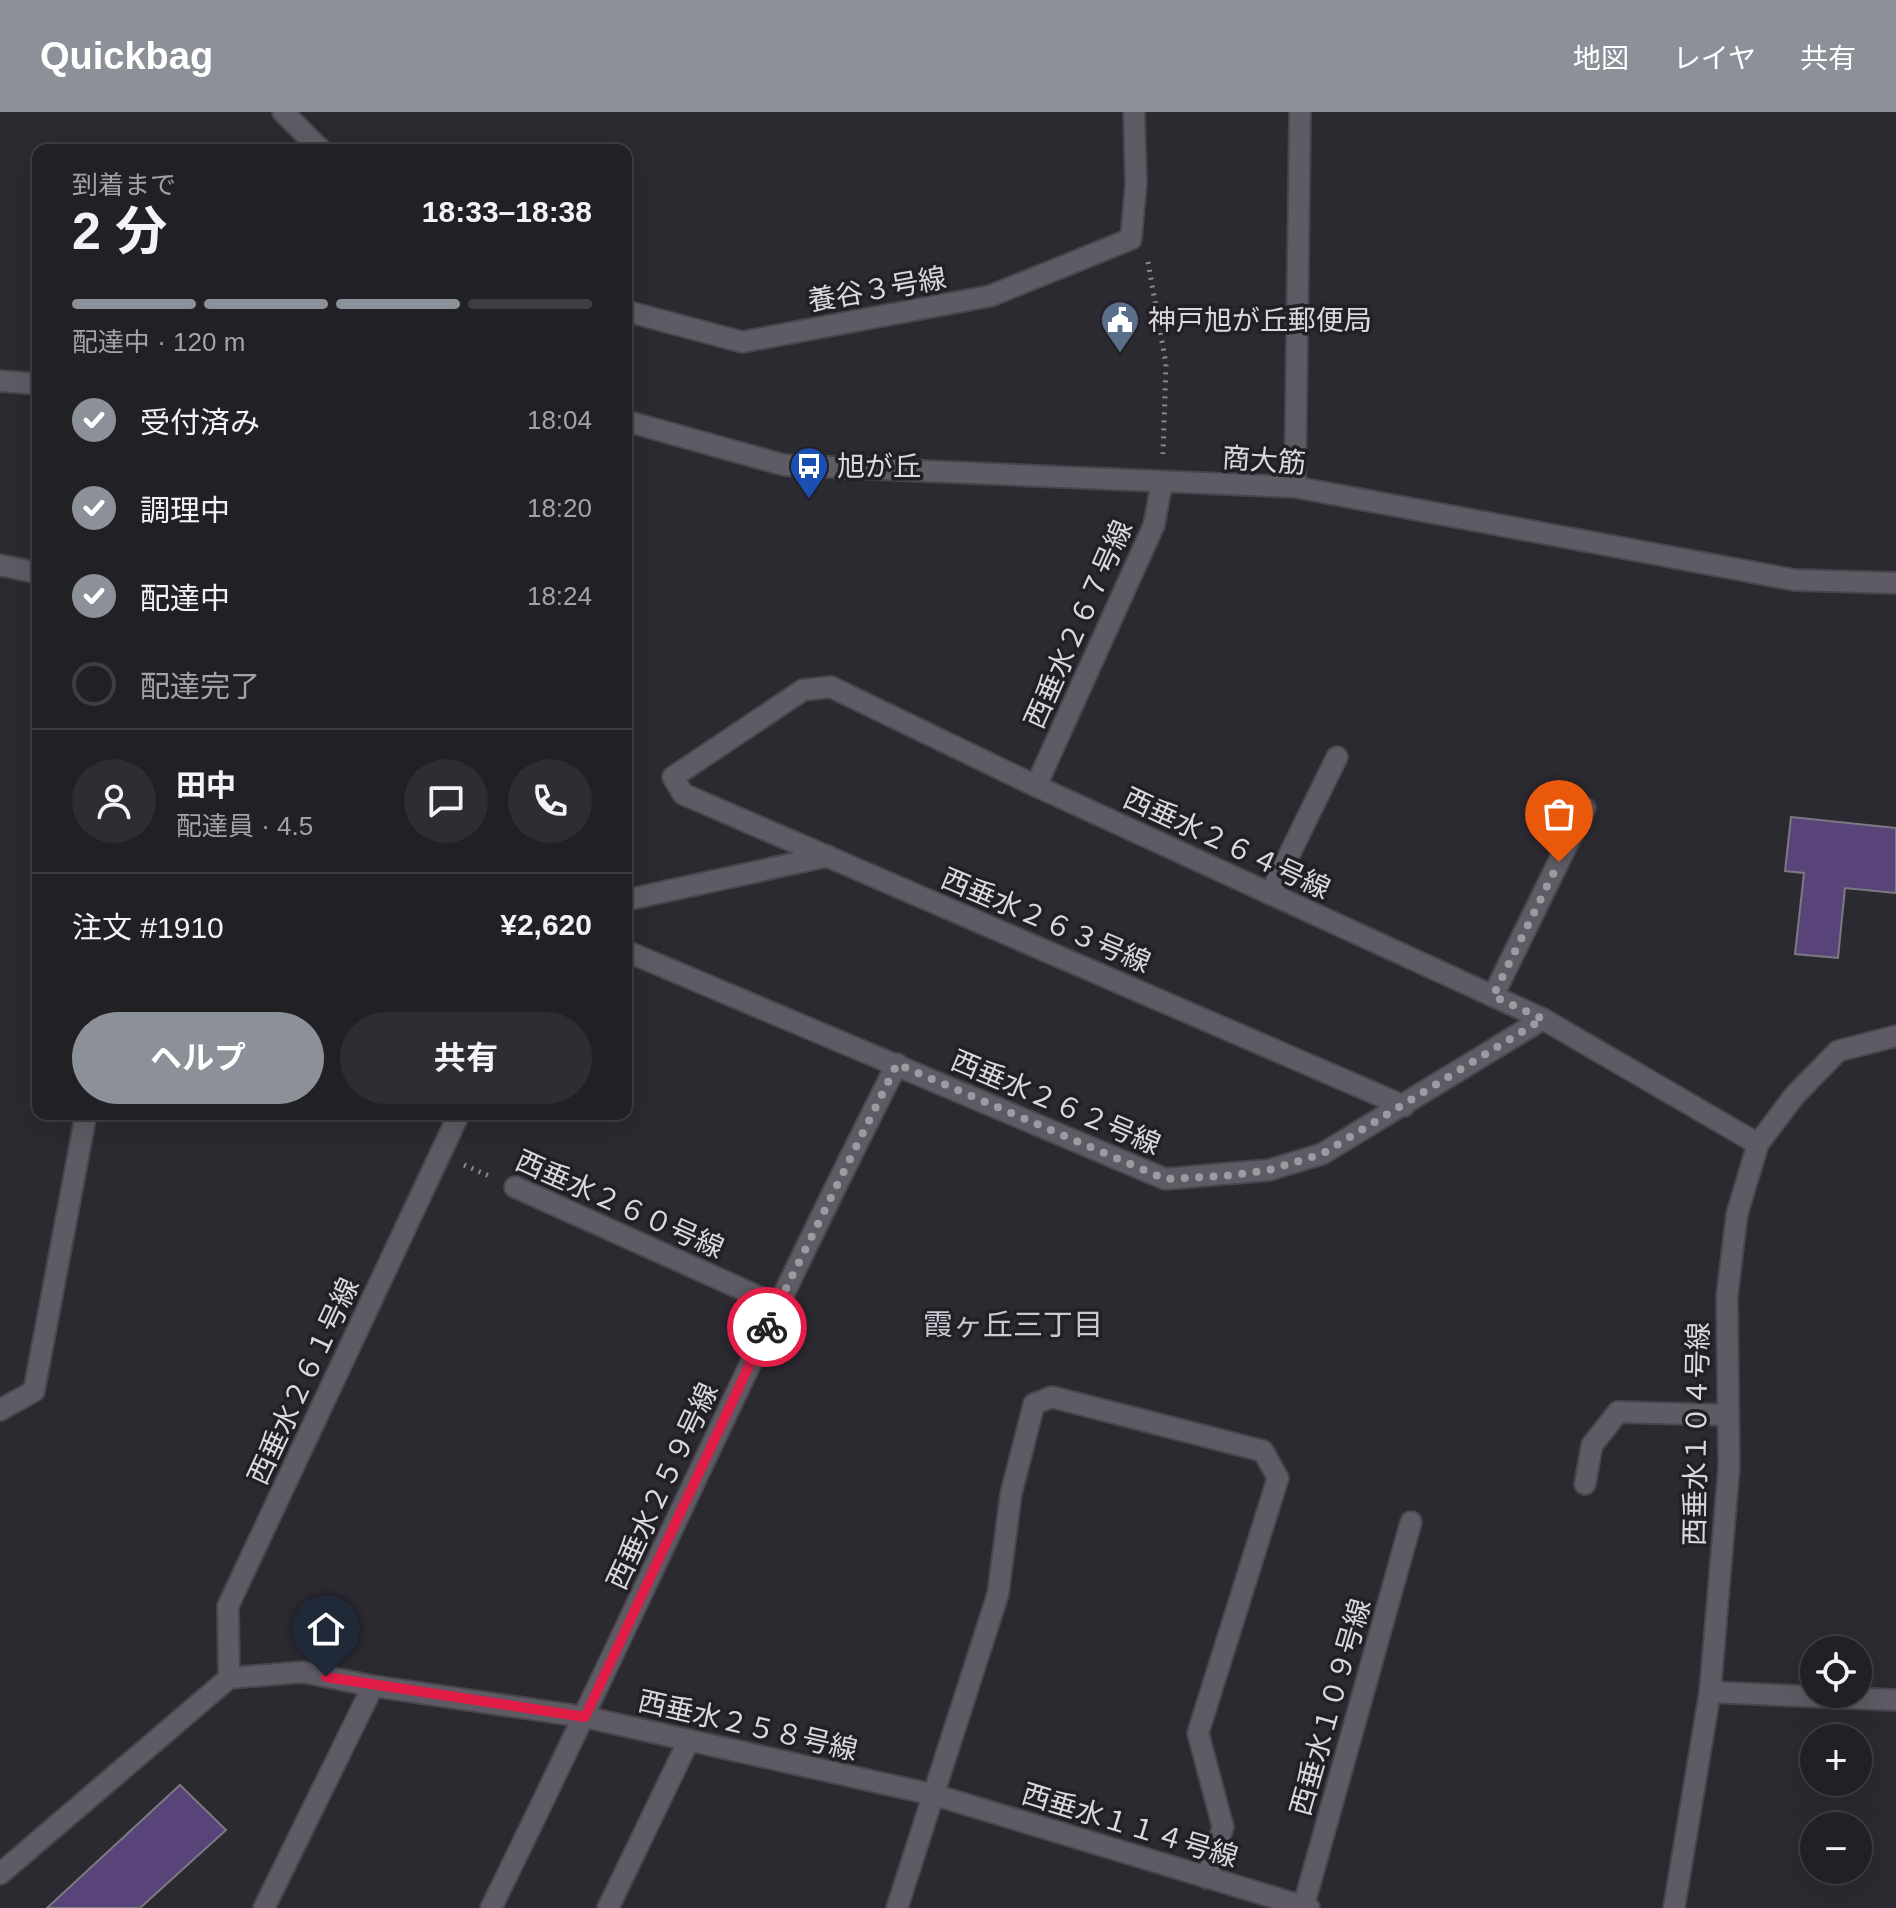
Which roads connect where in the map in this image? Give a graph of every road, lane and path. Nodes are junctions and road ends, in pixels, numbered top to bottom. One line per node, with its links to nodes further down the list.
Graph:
1 (283, 112): 4 (street)
2 (1134, 112): 5 (street)
3 (1300, 112): 11 (street)
4 (315, 144)
5 (1131, 239): 6 (street, 養谷３号線); 10 (path)
6 (632, 313)
7 (0, 381): 8 (street)
8 (32, 384)
9 (632, 423): 10 (street, 商大筋)
10 (1162, 482): 11 (street, 商大筋); 17 (street, 西垂水２６７号線)
11 (1295, 487): 14 (street, 商大筋)
12 (0, 565): 13 (street)
13 (32, 572)
14 (1896, 583)
15 (1337, 757): 20 (street)
16 (673, 777): 17 (street, 西垂水２６４号線); 19 (street, 西垂水２６３号線)
17 (1036, 786): 20 (street, 西垂水２６４号線)
18 (1585, 808): 23 (street)
19 (828, 856): 21 (street); 27 (street, 西垂水２６３号線)
20 (1270, 894): 23 (street, 西垂水２６４号線)
21 (632, 899)
22 (632, 954): 26 (street, 西垂水２６２号線)
23 (1493, 996): 24 (street, 西垂水２６４号線)
24 (1543, 1019): 27 (street, 西垂水２６２号線); 30 (street, 西垂水２６４号線)
25 (1896, 1036): 30 (street, 西垂水１０４号線)
26 (897, 1064): 27 (street, 西垂水２６２号線); 33 (street, 西垂水２５９号線)
27 (1404, 1106)
28 (85, 1120): 34 (street)
29 (456, 1120): 31 (street, 西垂水２６１号線)
30 (1758, 1144): 35 (street, 西垂水１０４号線)
31 (440, 1155): 32 (path, 西垂水２６０号線); 38 (street, 西垂水２６１号線)
32 (515, 1187): 33 (street, 西垂水２６０号線)
33 (777, 1305): 42 (street, 西垂水２５９号線)
34 (0, 1407)
35 (1728, 1415): 36 (street); 40 (street, 西垂水１０４号線)
36 (1585, 1484)
37 (1411, 1522): 47 (street, 西垂水１０９号線)
38 (229, 1678): 39 (street, 西垂水２５８号線); 45 (street)
39 (373, 1686): 42 (street, 西垂水２５８号線); 48 (street)
40 (1710, 1692): 41 (street); 52 (street, 西垂水１０４号線)
41 (1896, 1700)
42 (585, 1717): 43 (street, 西垂水２５８号線); 49 (street, 西垂水２５９号線)
43 (689, 1740): 44 (street, 西垂水２５８号線); 50 (street)
44 (935, 1795): 46 (street, 西垂水１１４号線); 46 (street); 51 (street)
45 (0, 1874)
46 (1207, 1878): 47 (street, 西垂水１１４号線)
47 (1305, 1907)
48 (264, 1908)
49 (491, 1908)
50 (608, 1908)
51 (897, 1908)
52 (1674, 1908)

